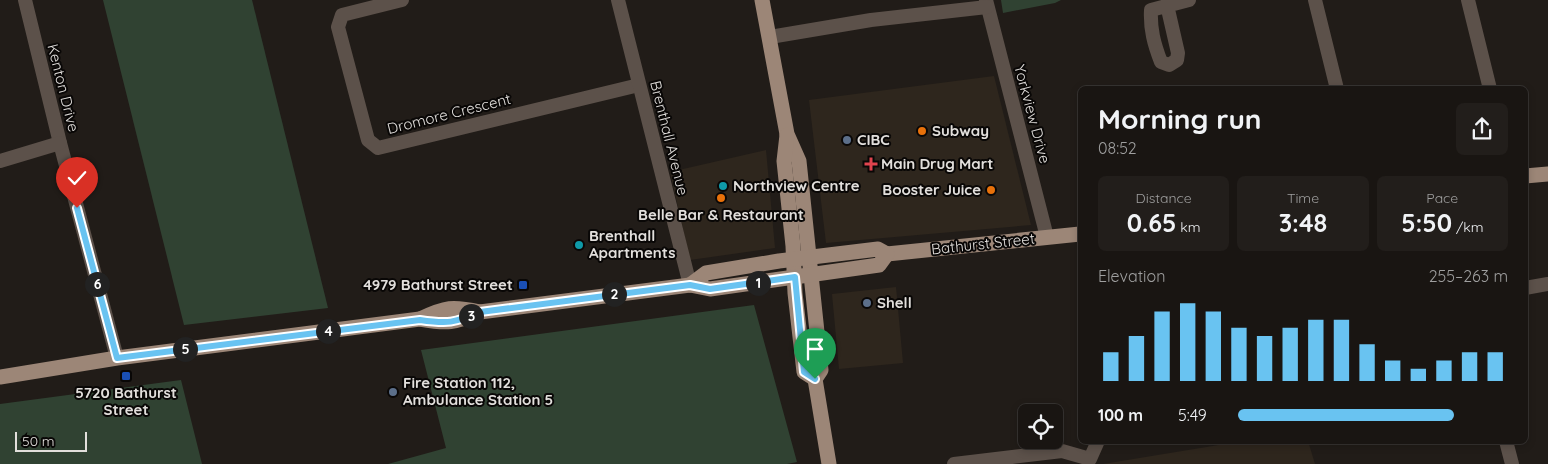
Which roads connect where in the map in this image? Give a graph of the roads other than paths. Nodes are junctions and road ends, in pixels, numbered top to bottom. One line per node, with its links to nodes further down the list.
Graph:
1 (25, 0): 15 (street, Kenton Drive)
2 (402, 0): 11 (street, Dromore Crescent)
3 (618, 0): 11 (street, Brenthall Avenue)
4 (762, 0): 10 (main road)
5 (1189, 0): 9 (street)
6 (1315, 0): 12 (street)
7 (1468, 0): 13 (street)
8 (987, 3): 10 (street); 20 (street, Yorkview Drive)
9 (1167, 5)
10 (770, 37): 14 (main road)
11 (639, 85): 27 (street, Brenthall Avenue)
12 (1336, 86)
13 (1489, 86)
14 (787, 134): 22 (main road); 23 (main road)
15 (60, 143): 16 (street); 29 (street, Kenton Drive)
16 (0, 161)
17 (1548, 174): 18 (main road)
18 (1528, 176)
19 (1078, 234): 20 (main road, Bathurst Street)
20 (1047, 237): 21 (main road, Bathurst Street)
21 (887, 254): 22 (main road, Bathurst Street); 24 (main road, Bathurst Street)
22 (809, 258): 23 (main road, Bathurst Street); 24 (main road)
23 (794, 260): 25 (main road); 27 (main road, Bathurst Street)
24 (812, 275): 25 (main road, Bathurst Street); 31 (main road)
25 (795, 277): 27 (main road, Bathurst Street); 31 (main road)
26 (1548, 284): 28 (street)
27 (690, 285): 29 (main road, Bathurst Street)
28 (1528, 287)
29 (117, 358): 30 (main road, Bathurst Street)
30 (0, 377)
31 (815, 379): 34 (main road)
32 (1097, 444): 35 (street)
33 (1507, 444): 36 (street)
34 (829, 464)
35 (954, 464)
36 (1512, 464)

